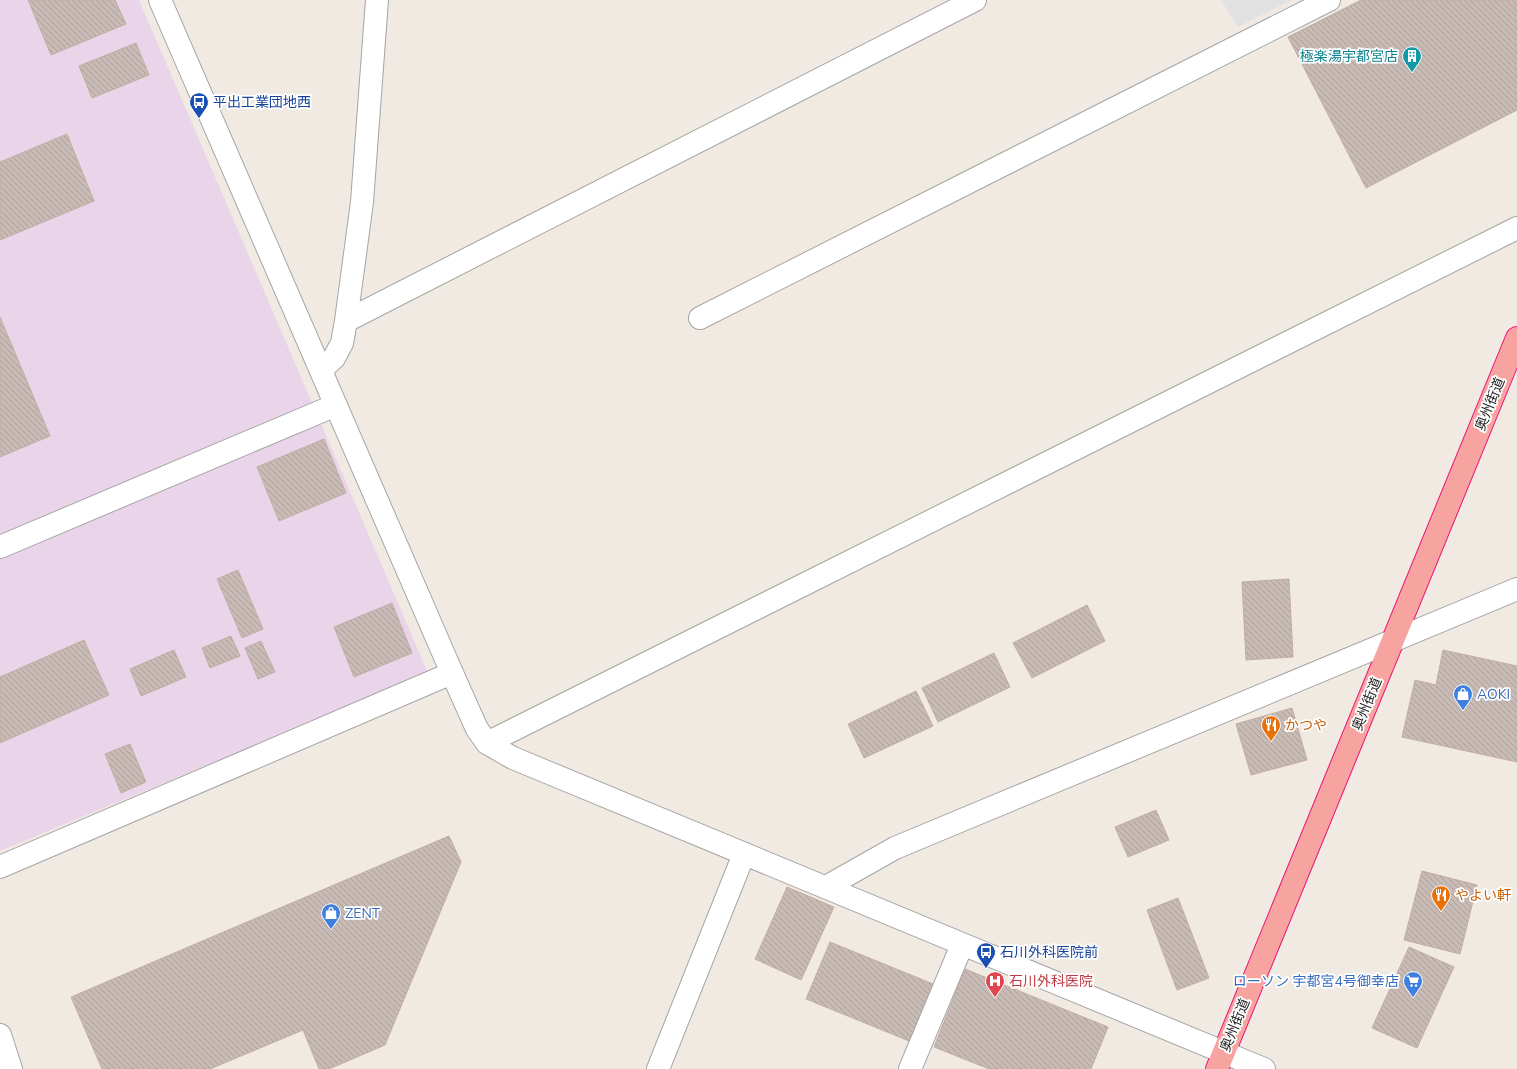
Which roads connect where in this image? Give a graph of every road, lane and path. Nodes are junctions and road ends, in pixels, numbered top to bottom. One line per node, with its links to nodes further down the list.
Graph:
1 (160, 0): 9 (street)
2 (377, 0): 7 (street)
3 (975, 0): 7 (street)
4 (1329, 0): 6 (street)
5 (1517, 228): 15 (street)
6 (700, 318)
7 (346, 321): 9 (street)
8 (1517, 338): 13 (highway, 奥州街道)
9 (321, 370): 10 (street)
10 (336, 405): 11 (street); 14 (street)
11 (0, 547)
12 (1517, 590): 13 (street)
13 (1393, 641): 18 (street); 21 (highway, 奥州街道)
14 (452, 673): 15 (street); 17 (street)
15 (487, 743): 16 (street)
16 (744, 854): 18 (street); 23 (street)
17 (0, 867)
18 (826, 887): 19 (street)
19 (962, 945): 21 (street); 24 (street)
20 (0, 1035): 22 (street)
21 (1221, 1061): 25 (street)
22 (11, 1069)
23 (658, 1069)
24 (910, 1069)
25 (1264, 1069)

